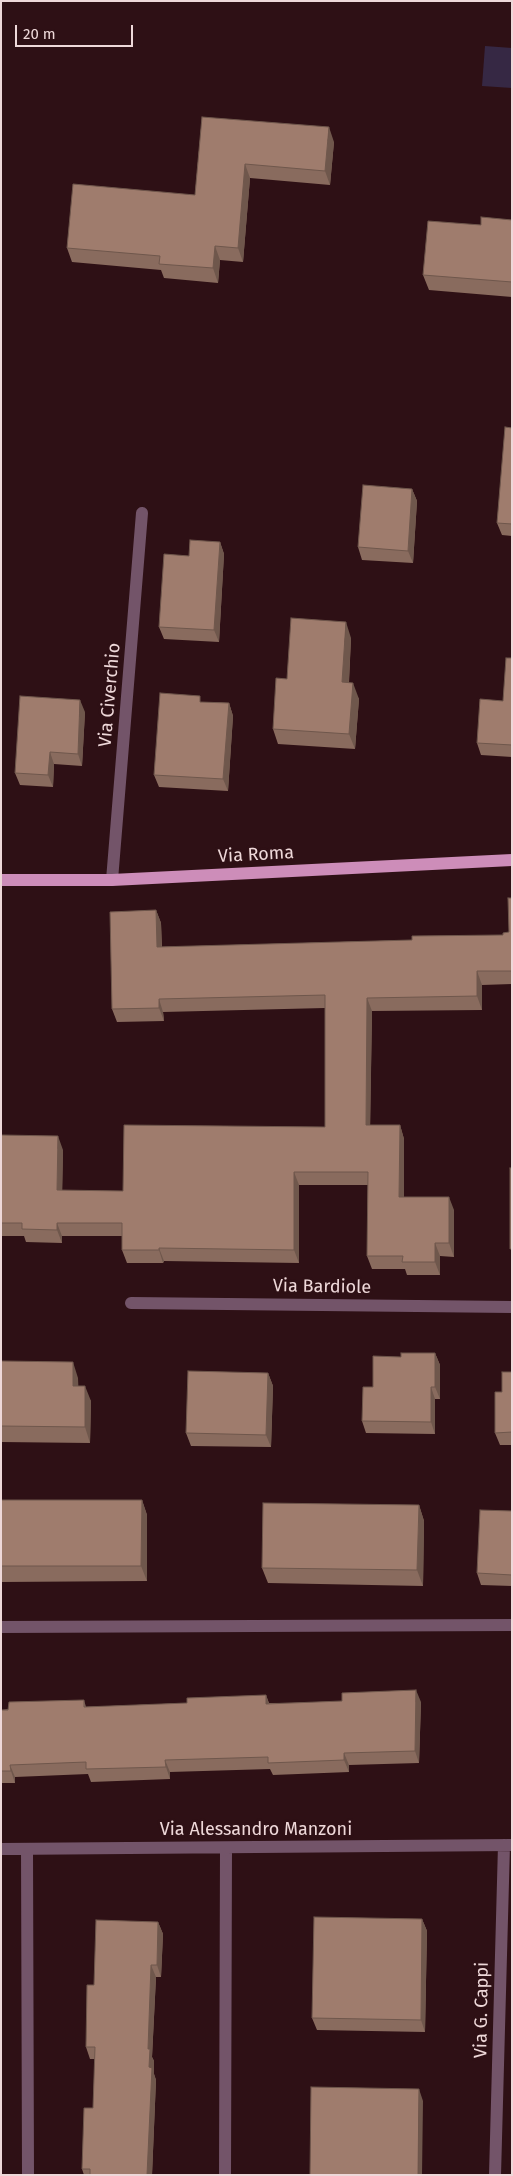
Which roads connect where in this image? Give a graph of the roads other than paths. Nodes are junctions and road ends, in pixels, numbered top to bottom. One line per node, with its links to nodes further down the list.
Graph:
1 (142, 514): 4 (street, Via Civerchio)
2 (512, 860): 4 (main road, Via Roma)
3 (1, 880): 4 (main road, Via Roma)
4 (112, 880)
5 (131, 1303): 6 (street, Via Bardiole)
6 (512, 1307)
7 (512, 1625): 8 (street)
8 (1, 1627)
9 (508, 1845): 10 (street, Via Alessandro Manzoni); 15 (street, Via G. Cappi)
10 (226, 1848): 12 (street, Via Alessandro Manzoni); 14 (street)
11 (1, 1849): 12 (street, Via Alessandro Manzoni)
12 (27, 1849): 13 (street)
13 (28, 2175)
14 (225, 2175)
15 (495, 2175)

